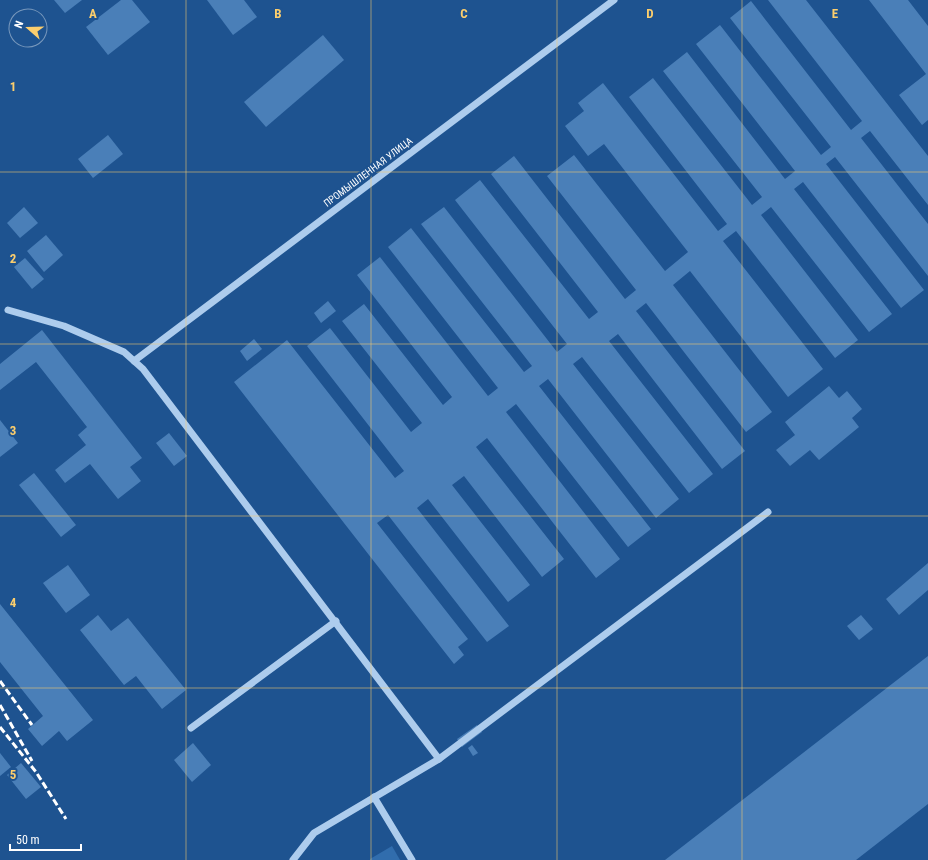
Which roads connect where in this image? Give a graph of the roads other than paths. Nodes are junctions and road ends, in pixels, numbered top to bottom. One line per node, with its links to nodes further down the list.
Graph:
1 (614, 0): 3 (street, ПРОМЫШЛЕННАЯ УЛИЦА)
2 (8, 310): 3 (street)
3 (134, 360): 5 (street)
4 (768, 512): 7 (street)
5 (336, 621): 6 (street); 7 (street)
6 (191, 728)
7 (439, 759): 8 (street)
8 (374, 797): 9 (street); 10 (street)
9 (293, 860)
10 (412, 860)

